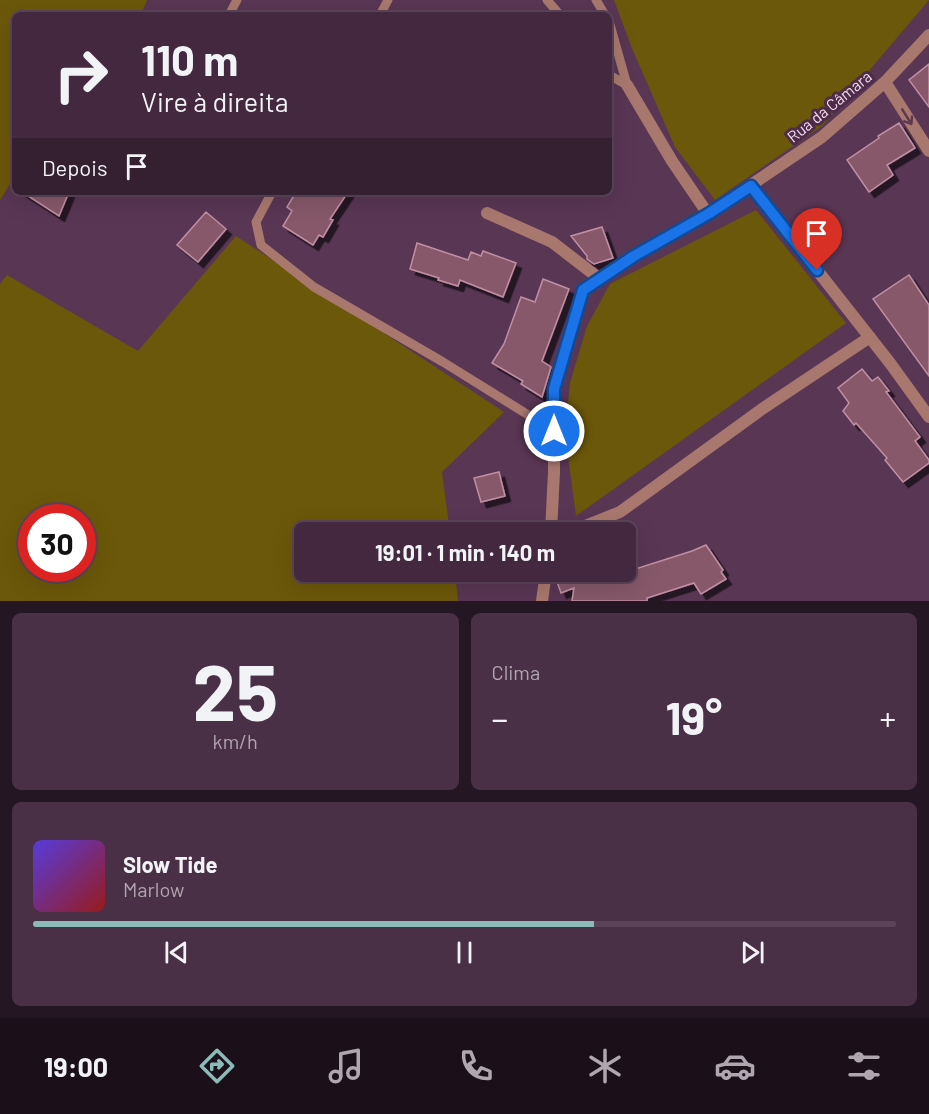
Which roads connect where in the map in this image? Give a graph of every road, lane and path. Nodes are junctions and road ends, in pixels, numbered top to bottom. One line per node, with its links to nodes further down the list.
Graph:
1 (547, 0): 2 (lane)
2 (557, 12)
3 (612, 32): 7 (lane)
4 (929, 35): 6 (street, Rua da Câmara)
5 (612, 77): 7 (lane)
6 (885, 82): 8 (street, one-way to 8); 9 (street, Rua da Câmara)
7 (627, 85): 12 (street)
8 (929, 151)
9 (751, 186): 12 (street, Rua da Câmara); 14 (street)
10 (270, 195): 16 (lane)
11 (487, 213): 13 (street)
12 (708, 214): 13 (street, Rua da Câmara)
13 (600, 279): 16 (street, Rua da Câmara)
14 (870, 337): 15 (street); 18 (street)
15 (929, 417)
16 (554, 431): 17 (street, Rua da Câmara)
17 (551, 522)
18 (596, 522)
19 (545, 582): 20 (street)
20 (542, 601)

